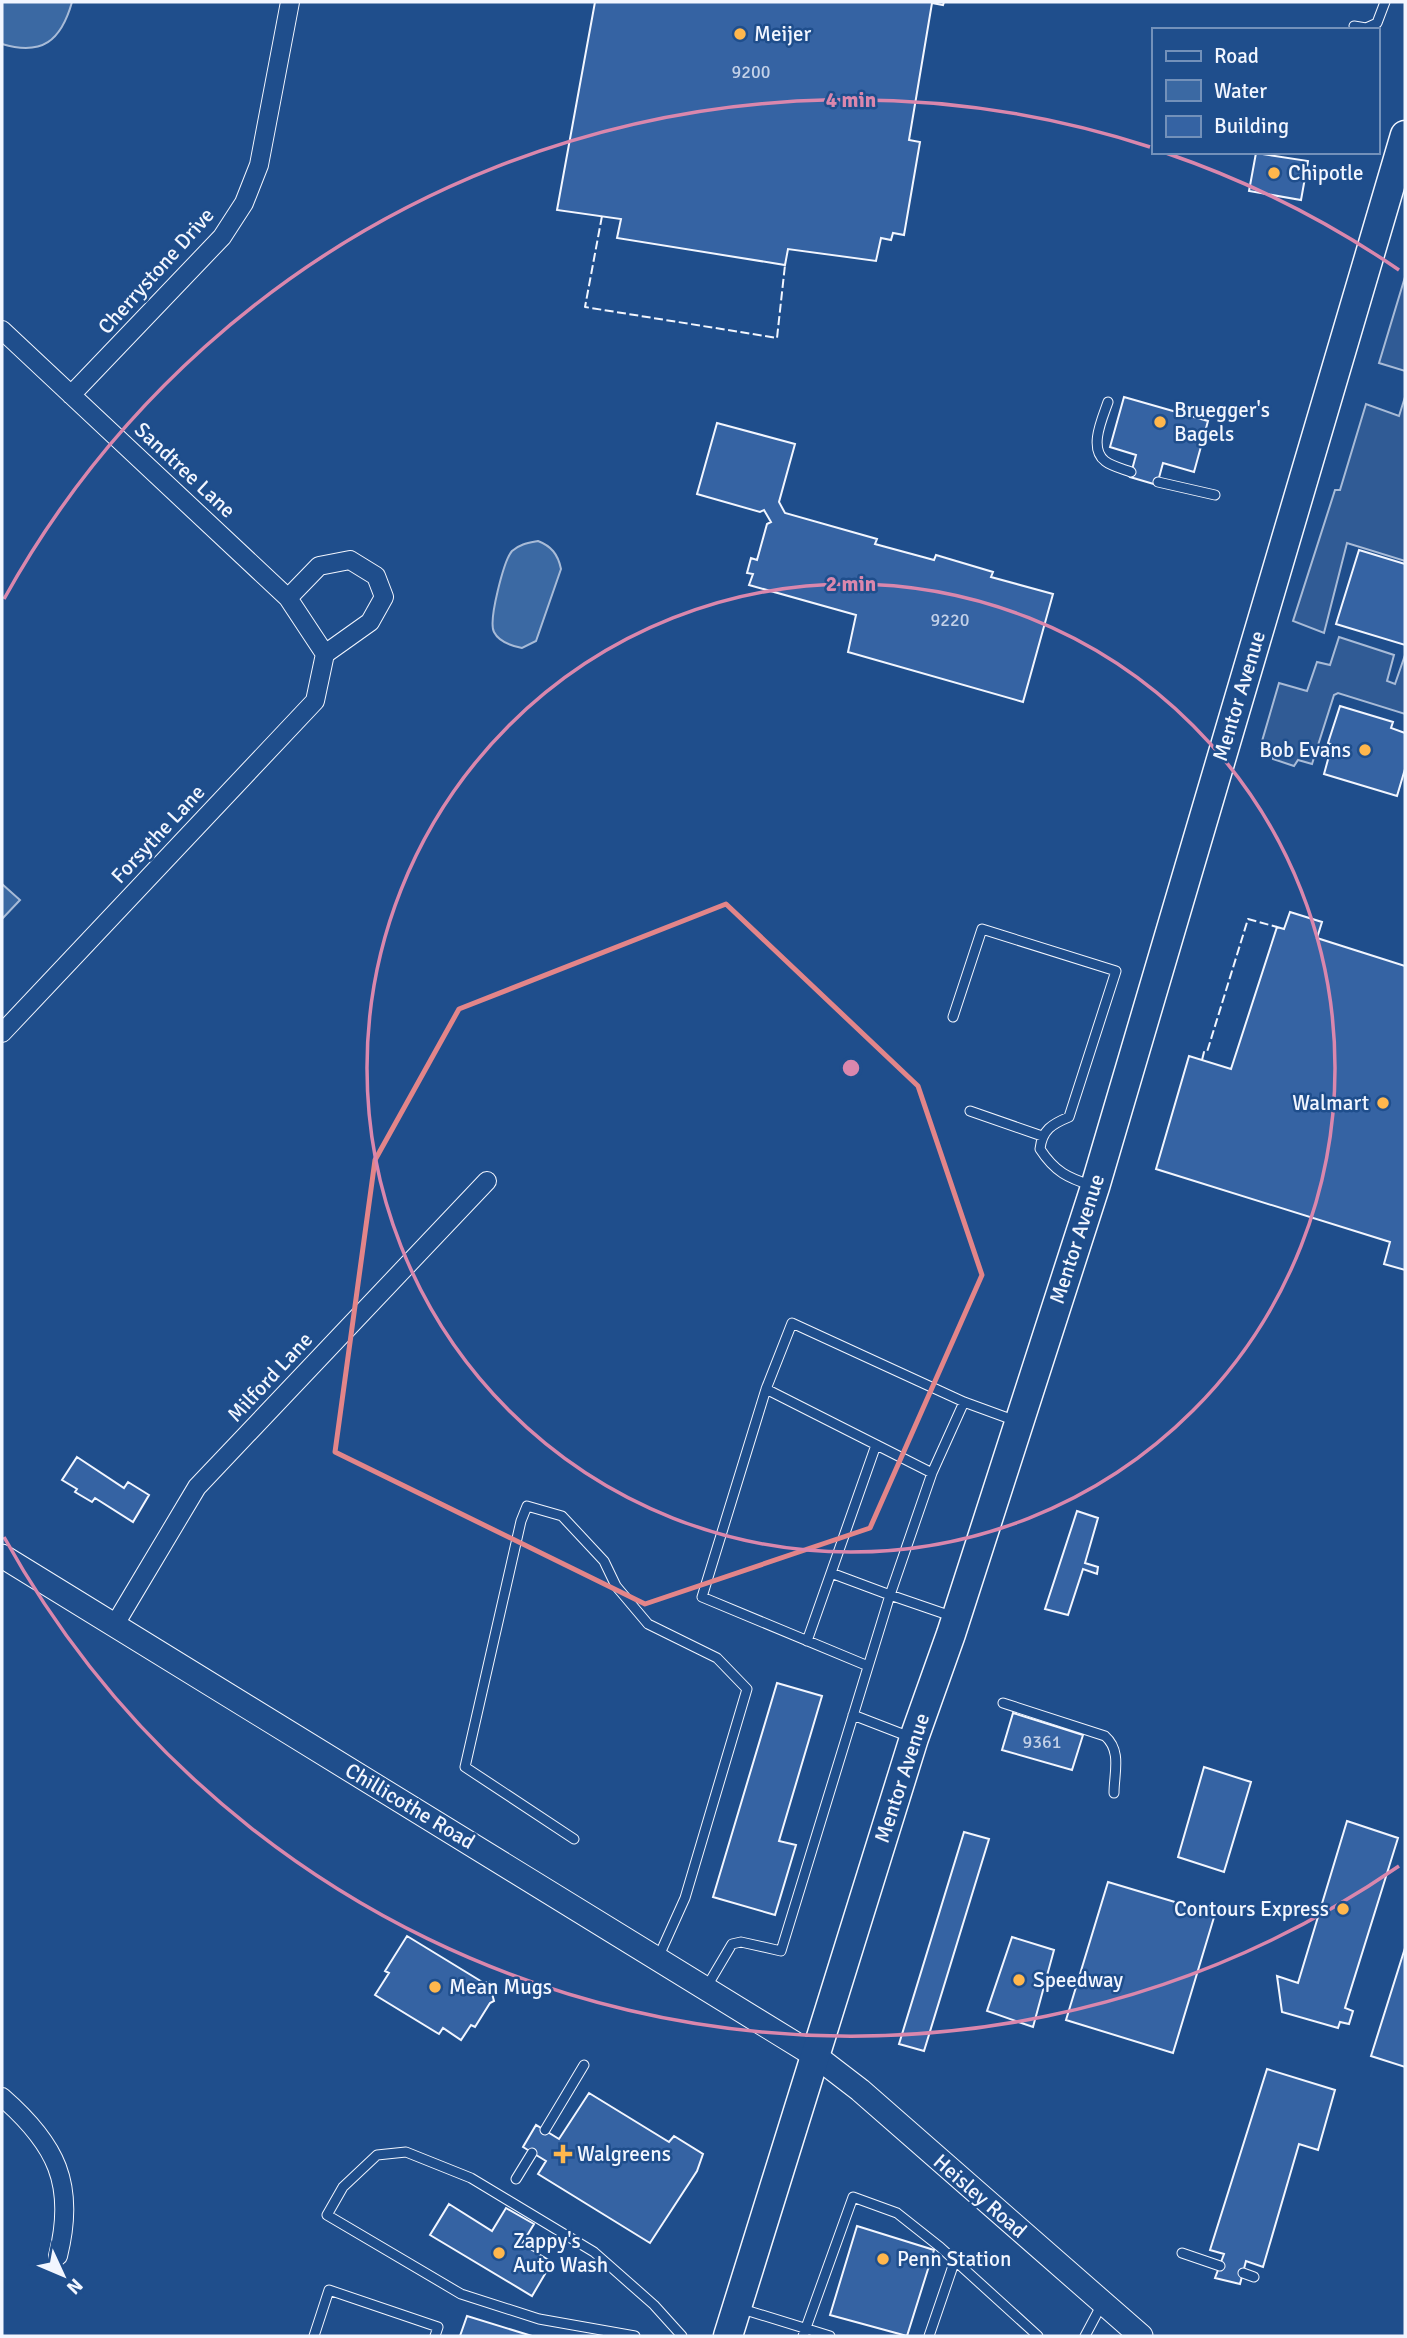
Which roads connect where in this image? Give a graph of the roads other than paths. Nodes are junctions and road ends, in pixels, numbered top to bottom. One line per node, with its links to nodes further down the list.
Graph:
1 (290, 2): 7 (street, Cherrystone Drive)
2 (1385, 2): 3 (lane)
3 (1354, 26)
4 (1405, 135): 5 (main road, Mentor Avenue)
5 (1401, 174): 19 (main road, Mentor Avenue)
6 (2, 330): 7 (street, Sandtree Lane)
7 (71, 395): 12 (street, Sandtree Lane)
8 (1108, 402): 9 (lane)
9 (1131, 472)
10 (1158, 482): 11 (lane)
11 (1215, 495)
12 (288, 598): 13 (street, Sandtree Lane); 13 (street)
13 (325, 654): 15 (street, Forsythe Lane)
14 (953, 1017): 17 (lane)
15 (2, 1033)
16 (970, 1111): 17 (lane)
17 (1042, 1136): 19 (lane)
18 (487, 1181): 29 (street, Milford Lane)
19 (1095, 1186): 22 (main road, Mentor Avenue)
20 (766, 1389): 21 (lane); 23 (lane); 30 (lane)
21 (964, 1402): 22 (lane); 24 (lane)
22 (1018, 1422): 28 (main road, Mentor Avenue)
23 (876, 1445): 24 (lane); 26 (lane)
24 (932, 1473): 27 (lane)
25 (2, 1556): 29 (street, Chillicothe Road)
26 (831, 1573): 27 (lane); 30 (lane)
27 (890, 1595): 28 (lane); 31 (lane)
28 (956, 1618): 34 (main road, Mentor Avenue)
29 (114, 1626): 37 (street, Chillicothe Road)
30 (807, 1641): 31 (lane)
31 (868, 1666): 33 (lane)
32 (1003, 1703): 35 (lane)
33 (853, 1715): 34 (lane); 38 (lane)
34 (914, 1738): 39 (main road, Mentor Avenue)
35 (1114, 1793)
36 (574, 1839): 37 (lane)
37 (658, 1958): 38 (street, Chillicothe Road)
38 (706, 1988): 39 (street, Chillicothe Road)
39 (817, 2057): 51 (street, Heisley Road); 52 (main road, Mentor Avenue)
40 (584, 2065): 42 (lane)
41 (2, 2097): 46 (street)
42 (545, 2130)
43 (532, 2152): 44 (lane)
44 (516, 2179)
45 (1182, 2253): 48 (lane)
46 (58, 2256)
47 (955, 2260): 53 (lane); 60 (lane); 61 (lane)
48 (1220, 2266)
49 (1243, 2273): 50 (lane)
50 (1254, 2277)
51 (1103, 2303): 62 (lane); 63 (street, Heisley Road)
52 (737, 2308): 53 (lane); 58 (main road, Mentor Avenue)
53 (804, 2333): 59 (lane)
54 (314, 2336): 55 (lane)
55 (435, 2336)
56 (635, 2336): 57 (lane)
57 (682, 2336)
58 (728, 2336)
59 (830, 2336)
60 (929, 2336)
61 (1038, 2336)
62 (1085, 2336)
63 (1141, 2336)

